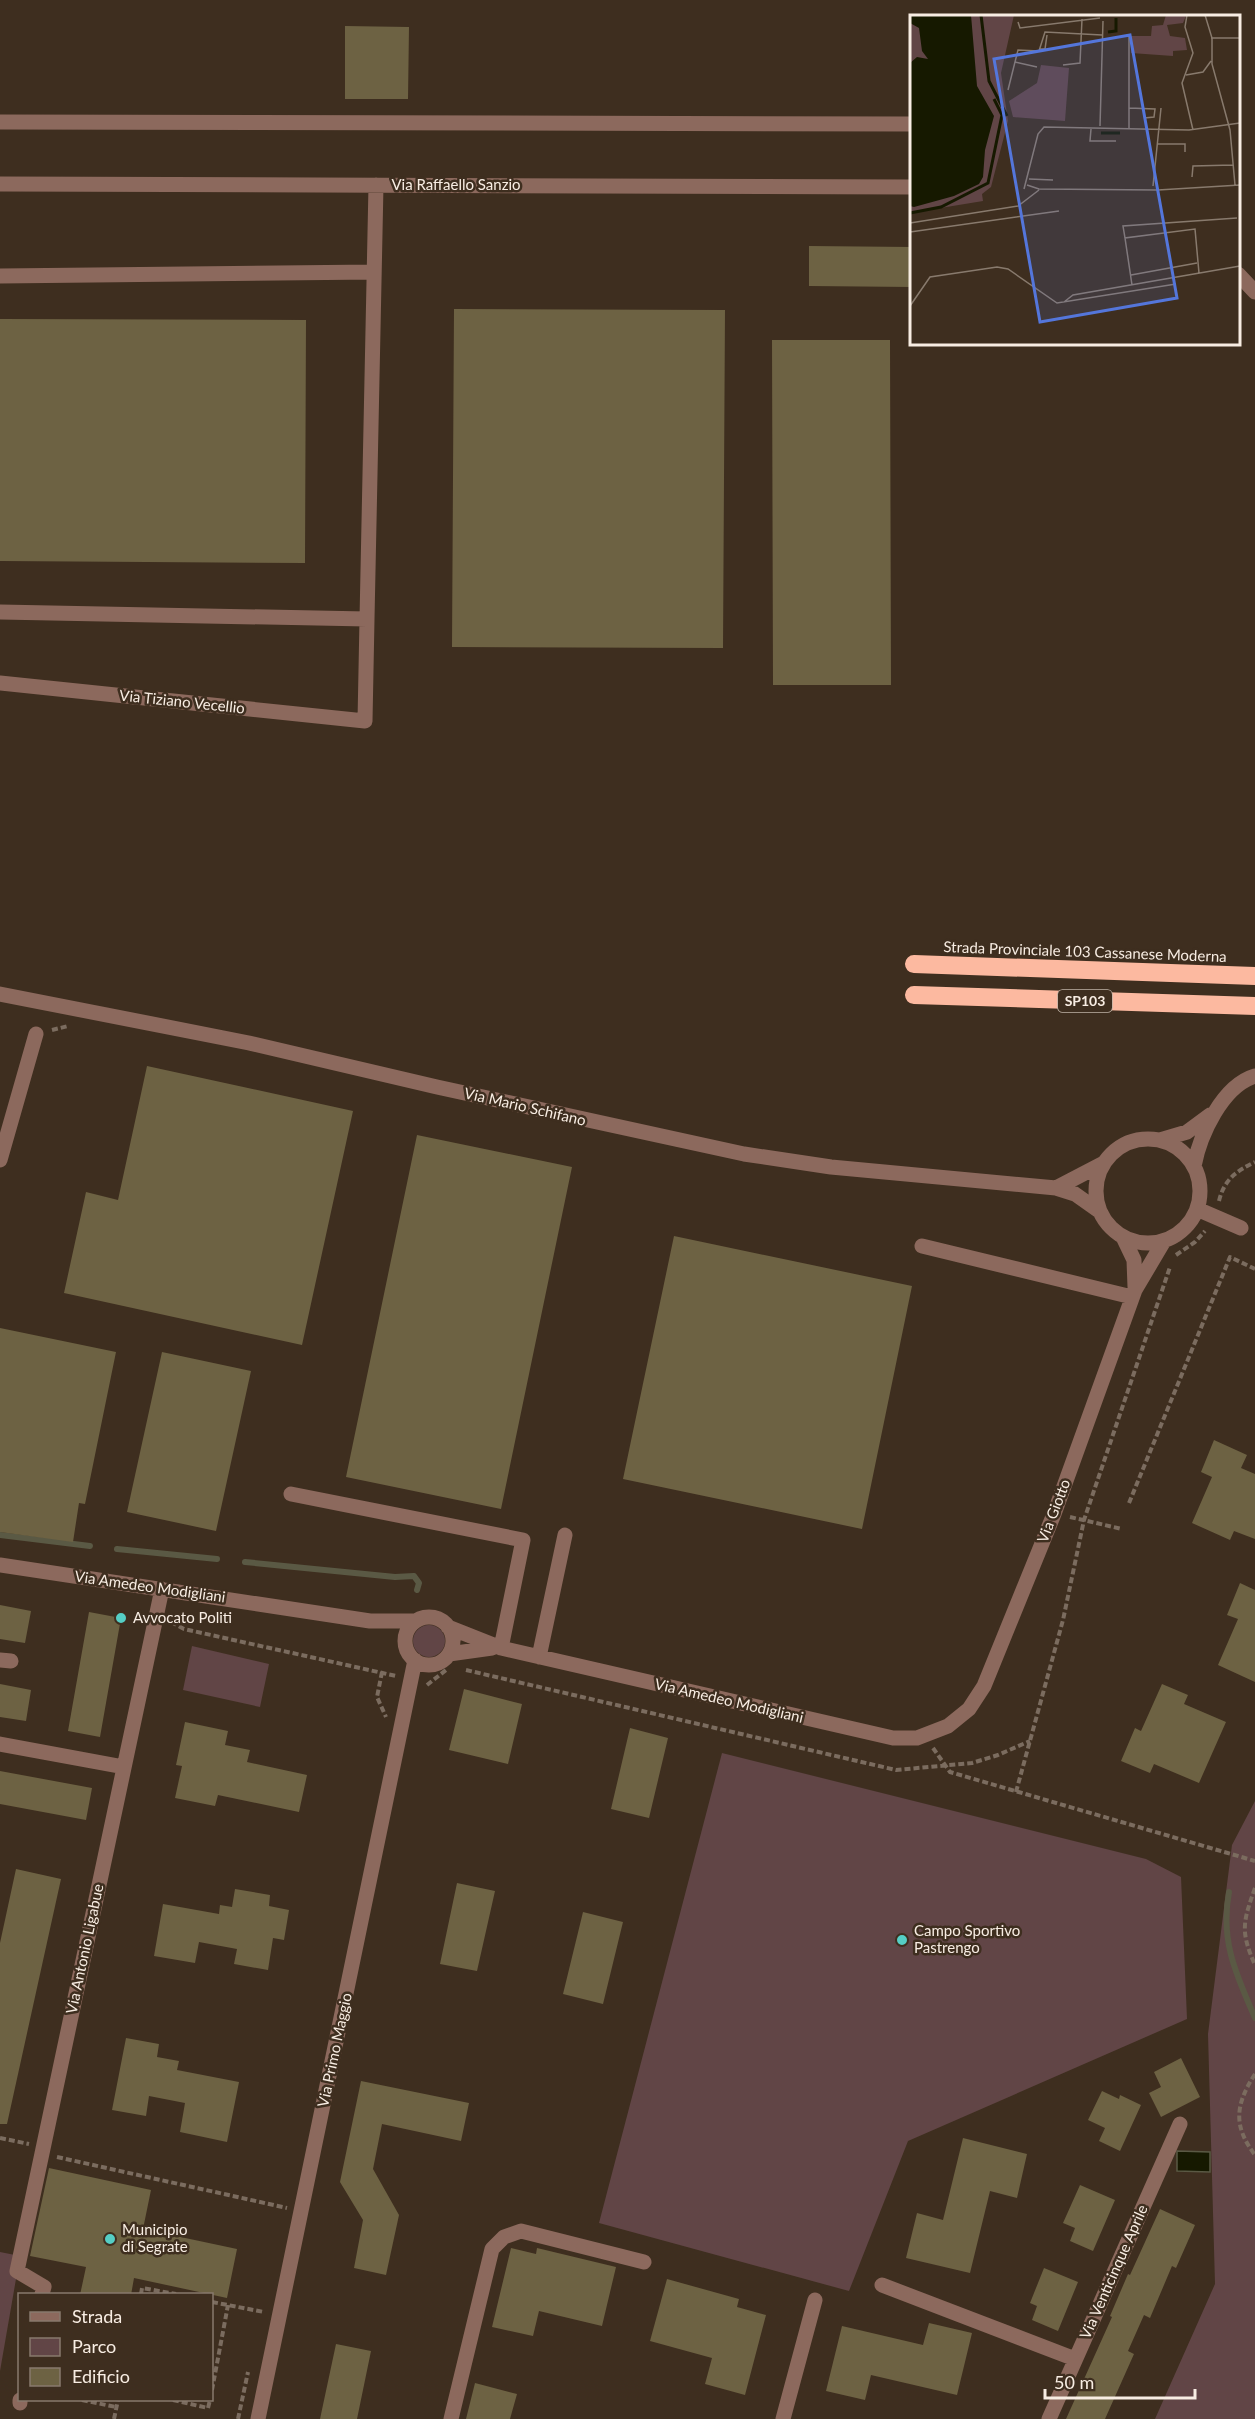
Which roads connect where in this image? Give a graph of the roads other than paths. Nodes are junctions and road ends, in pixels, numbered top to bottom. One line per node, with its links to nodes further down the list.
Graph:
1 (0, 122): 2 (street)
2 (910, 124)
3 (0, 184): 4 (street, Via Raffaello Sanzio)
4 (376, 185): 5 (street, Via Raffaello Sanzio); 6 (street)
5 (910, 187)
6 (374, 272): 8 (street); 11 (street)
7 (1240, 275): 9 (street)
8 (0, 276)
9 (1255, 292)
10 (0, 612): 11 (street)
11 (368, 620): 12 (street, Via Tiziano Vecellio)
12 (0, 683)
13 (914, 964): 14 (highway, Strada Provinciale 103 Cassanese Moderna / SP103)
14 (1255, 976)
15 (0, 994): 25 (street, Via Mario Schifano)
16 (914, 995): 17 (highway, SP103)
17 (1255, 1006)
18 (36, 1034): 22 (street)
19 (1255, 1076): 20 (street)
20 (1217, 1110): 21 (street); 24 (street)
21 (1160, 1140): 23 (street); 24 (street)
22 (0, 1160)
23 (1104, 1163): 25 (street); 27 (street)
24 (1194, 1166): 26 (street)
25 (1056, 1188): 27 (street, Via Mario Schifano)
26 (1197, 1209): 28 (street); 30 (street)
27 (1100, 1211): 29 (street)
28 (1241, 1228)
29 (1123, 1237): 30 (street); 32 (street, Via Giotto)
30 (1164, 1241): 32 (street, Via Giotto)
31 (922, 1246): 32 (street)
32 (1133, 1294): 45 (street, Via Giotto)
33 (291, 1494): 41 (street)
34 (565, 1535): 43 (street)
35 (0, 1565): 36 (street, Via Amedeo Modigliani)
36 (162, 1589): 37 (street, Via Amedeo Modigliani); 47 (street, Via Antonio Ligabue)
37 (370, 1621): 38 (street, Via Amedeo Modigliani); 40 (street, Via Amedeo Modigliani)
38 (416, 1621): 39 (street); 40 (street)
39 (448, 1627): 41 (street, Via Amedeo Modigliani); 42 (street)
40 (405, 1643): 44 (street)
41 (501, 1648): 42 (street, Via Amedeo Modigliani); 43 (street, Via Amedeo Modigliani)
42 (448, 1654): 44 (street)
43 (539, 1656): 45 (street, Via Amedeo Modigliani)
44 (422, 1663): 54 (street, Via Primo Maggio)
45 (955, 1721)
46 (0, 1744): 47 (street)
47 (124, 1767): 51 (street, Via Antonio Ligabue)
48 (1180, 2124): 53 (street, Via Venticinque Aprile)
49 (644, 2262): 55 (street)
50 (882, 2285): 53 (street)
51 (42, 2293)
52 (815, 2300): 56 (street)
53 (1075, 2359): 57 (street, Via Venticinque Aprile)
54 (258, 2419)
55 (451, 2419)
56 (783, 2419)
57 (1049, 2419)

